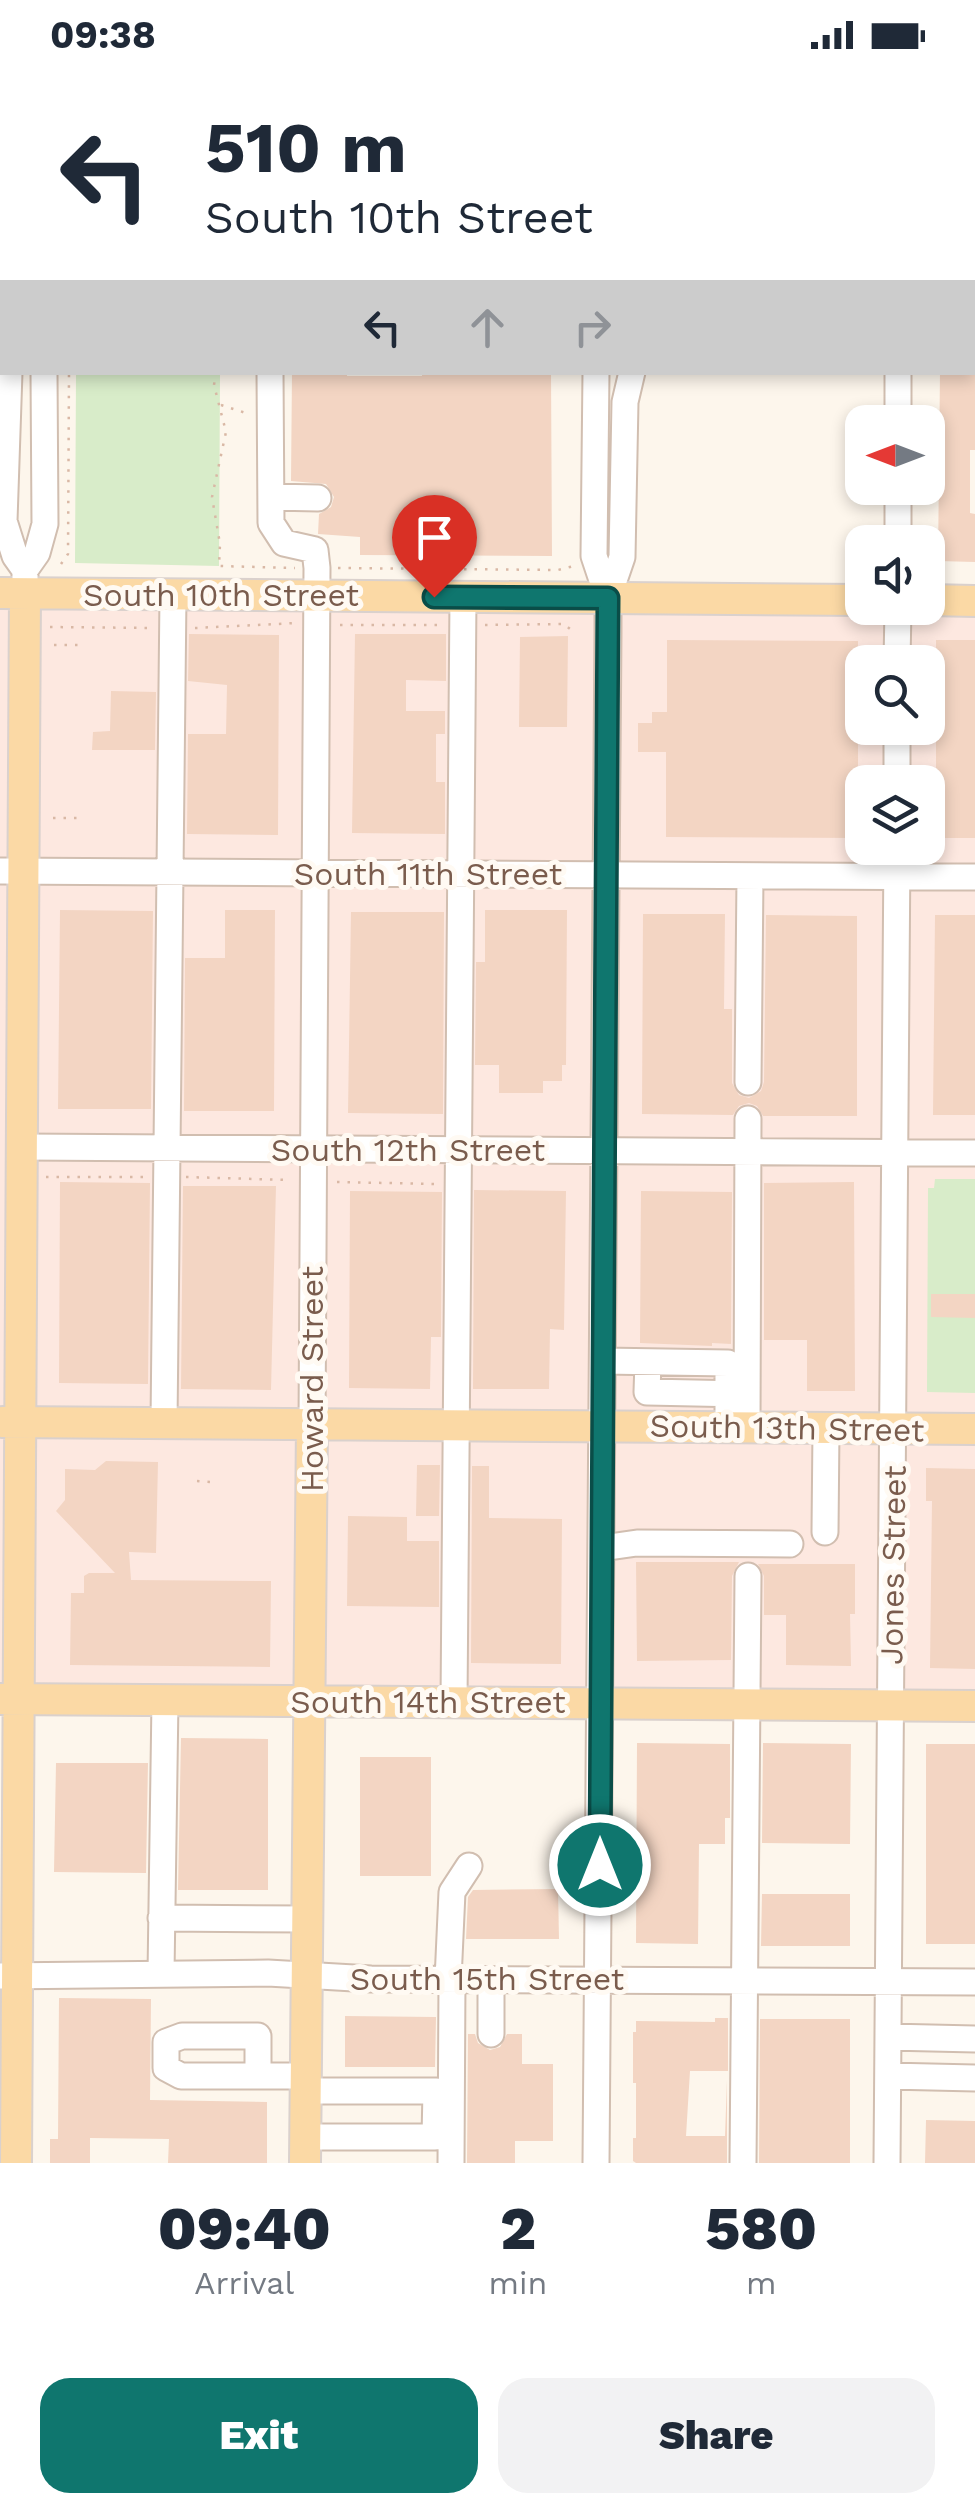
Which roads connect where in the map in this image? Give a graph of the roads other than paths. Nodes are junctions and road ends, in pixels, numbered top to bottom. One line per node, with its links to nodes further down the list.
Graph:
1 (9, 375): 11 (street)
2 (44, 375): 11 (street)
3 (270, 375): 8 (street)
4 (596, 375): 14 (street)
5 (631, 375): 14 (street)
6 (898, 375): 7 (street)
7 (898, 405)
8 (271, 497): 9 (street); 10 (street)
9 (318, 498)
10 (317, 582): 12 (main road, South 10th Street); 13 (main road, South 10th Street); 21 (street, Howard Street)
11 (17, 586): 12 (main road, South 10th Street); 19 (main road)
12 (173, 595): 20 (street)
13 (463, 597): 14 (main road, South 10th Street); 22 (street)
14 (608, 598): 15 (main road, South 10th Street); 23 (street)
15 (845, 600)
16 (945, 600): 17 (main road)
17 (975, 601)
18 (897, 865): 25 (street, Jones Street)
19 (12, 871): 20 (street, South 11th Street); 29 (main road)
20 (169, 872): 21 (street, South 11th Street); 30 (street)
21 (316, 873): 22 (street, South 11th Street); 31 (street, Howard Street)
22 (462, 874): 23 (street, South 11th Street); 32 (street)
23 (607, 875): 24 (street, South 11th Street); 33 (street)
24 (750, 876): 25 (street, South 11th Street); 27 (street)
25 (897, 877): 26 (street, South 11th Street); 35 (street, Jones Street)
26 (975, 877)
27 (748, 1082)
28 (748, 1120): 34 (street)
29 (22, 1147): 30 (street, South 12th Street); 39 (main road)
30 (166, 1148): 31 (street, South 12th Street); 40 (street)
31 (314, 1149): 32 (street, South 12th Street); 41 (street, Howard Street)
32 (458, 1150): 33 (street, South 12th Street); 42 (street)
33 (604, 1151): 34 (street, South 12th Street); 37 (street)
34 (748, 1152): 35 (street, South 12th Street); 38 (street)
35 (896, 1153): 36 (street, South 12th Street); 47 (street, Jones Street)
36 (975, 1153)
37 (604, 1361): 38 (street); 43 (street)
38 (738, 1394): 44 (street)
39 (10, 1422): 40 (main road, South 13th Street); 52 (main road)
40 (164, 1423): 41 (main road, South 13th Street)
41 (312, 1424): 42 (main road, South 13th Street); 54 (main road, Howard Street)
42 (457, 1425): 43 (main road, South 13th Street); 55 (street)
43 (603, 1426): 44 (main road, South 13th Street); 50 (street)
44 (738, 1427): 45 (main road, South 13th Street)
45 (826, 1429): 47 (main road, South 13th Street); 48 (street)
46 (975, 1429): 47 (main road, South 13th Street)
47 (894, 1430): 58 (street, Jones Street)
48 (825, 1532)
49 (790, 1544): 50 (street)
50 (602, 1548): 56 (street)
51 (748, 1576): 57 (street)
52 (9, 1699): 53 (main road, South 14th Street); 61 (main road)
53 (165, 1700): 54 (main road, South 14th Street); 62 (street)
54 (310, 1701): 55 (main road, South 14th Street); 63 (main road, Howard Street)
55 (454, 1702): 56 (main road, South 14th Street)
56 (600, 1703): 57 (main road, South 14th Street); 69 (street)
57 (747, 1704): 58 (main road, South 14th Street); 70 (street)
58 (892, 1705): 59 (main road, South 14th Street); 71 (street, Jones Street)
59 (975, 1706)
60 (469, 1866): 67 (street)
61 (9, 1884): 66 (main road)
62 (162, 1918): 63 (street); 64 (street)
63 (307, 1919): 65 (main road, Howard Street)
64 (160, 1974): 65 (street, South 15th Street); 66 (street, South 15th Street)
65 (306, 1975): 67 (street, South 15th Street); 79 (main road, Howard Street)
66 (8, 1976): 81 (main road)
67 (450, 1980): 68 (street, South 15th Street); 82 (street)
68 (492, 1980): 69 (street, South 15th Street); 73 (street)
69 (598, 1980): 70 (street, South 15th Street); 83 (street)
70 (744, 1980): 71 (street, South 15th Street); 84 (street)
71 (889, 1982): 72 (street, South 15th Street); 74 (street, Jones Street)
72 (975, 1982)
73 (491, 2034)
74 (888, 2037): 75 (street); 77 (street, Jones Street)
75 (975, 2039)
76 (258, 2075): 79 (street)
77 (888, 2076): 78 (street); 85 (street, Jones Street)
78 (975, 2078)
79 (306, 2083): 80 (main road, Howard Street); 80 (street)
80 (305, 2150)
81 (16, 2163)
82 (452, 2163)
83 (596, 2163)
84 (742, 2163)
85 (887, 2163)

